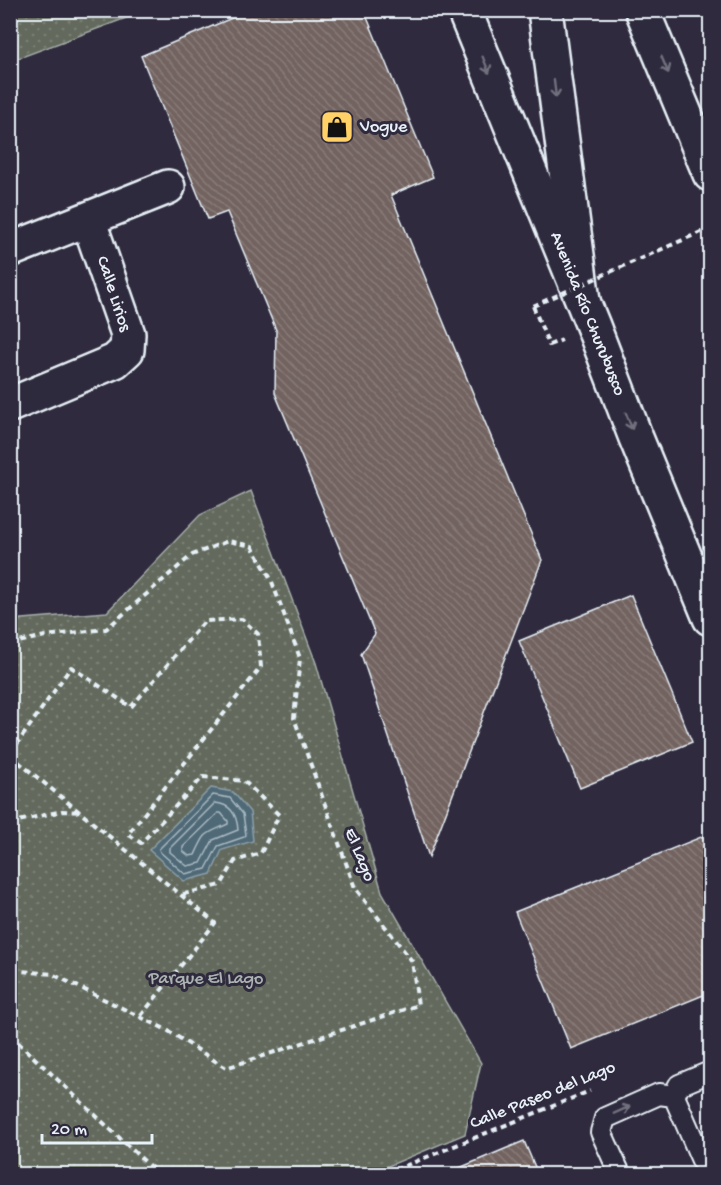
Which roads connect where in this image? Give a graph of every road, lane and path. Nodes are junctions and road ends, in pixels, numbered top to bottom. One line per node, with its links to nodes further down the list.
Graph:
1 (464, 10): 9 (main road, Avenida Río Churubusco, one-way to 9)
2 (545, 10): 9 (main road, one-way to 9)
3 (642, 10): 4 (main road, one-way to 4)
4 (711, 174)
5 (168, 187): 6 (main road)
6 (88, 219): 8 (main road); 11 (main road, Calle Lirios)
7 (711, 228): 10 (path, bridge)
8 (10, 250)
9 (583, 301): 12 (main road, Avenida Río Churubusco, one-way to 12)
10 (533, 306)
11 (10, 405)
12 (711, 618)
13 (10, 644): 19 (path, El Lago)
14 (10, 755): 15 (path); 17 (path)
15 (80, 812): 16 (path); 17 (path)
16 (10, 822)
17 (180, 895): 19 (path)
18 (10, 970): 19 (path, El Lago)
19 (140, 1017)
20 (10, 1035): 24 (path)
21 (711, 1072): 23 (lane)
22 (591, 1091): 25 (path, Calle Paseo del Lago)
23 (674, 1096): 26 (lane, one-way to 23); 27 (lane)
24 (158, 1174)
25 (385, 1174)
26 (620, 1174)
27 (708, 1174)

